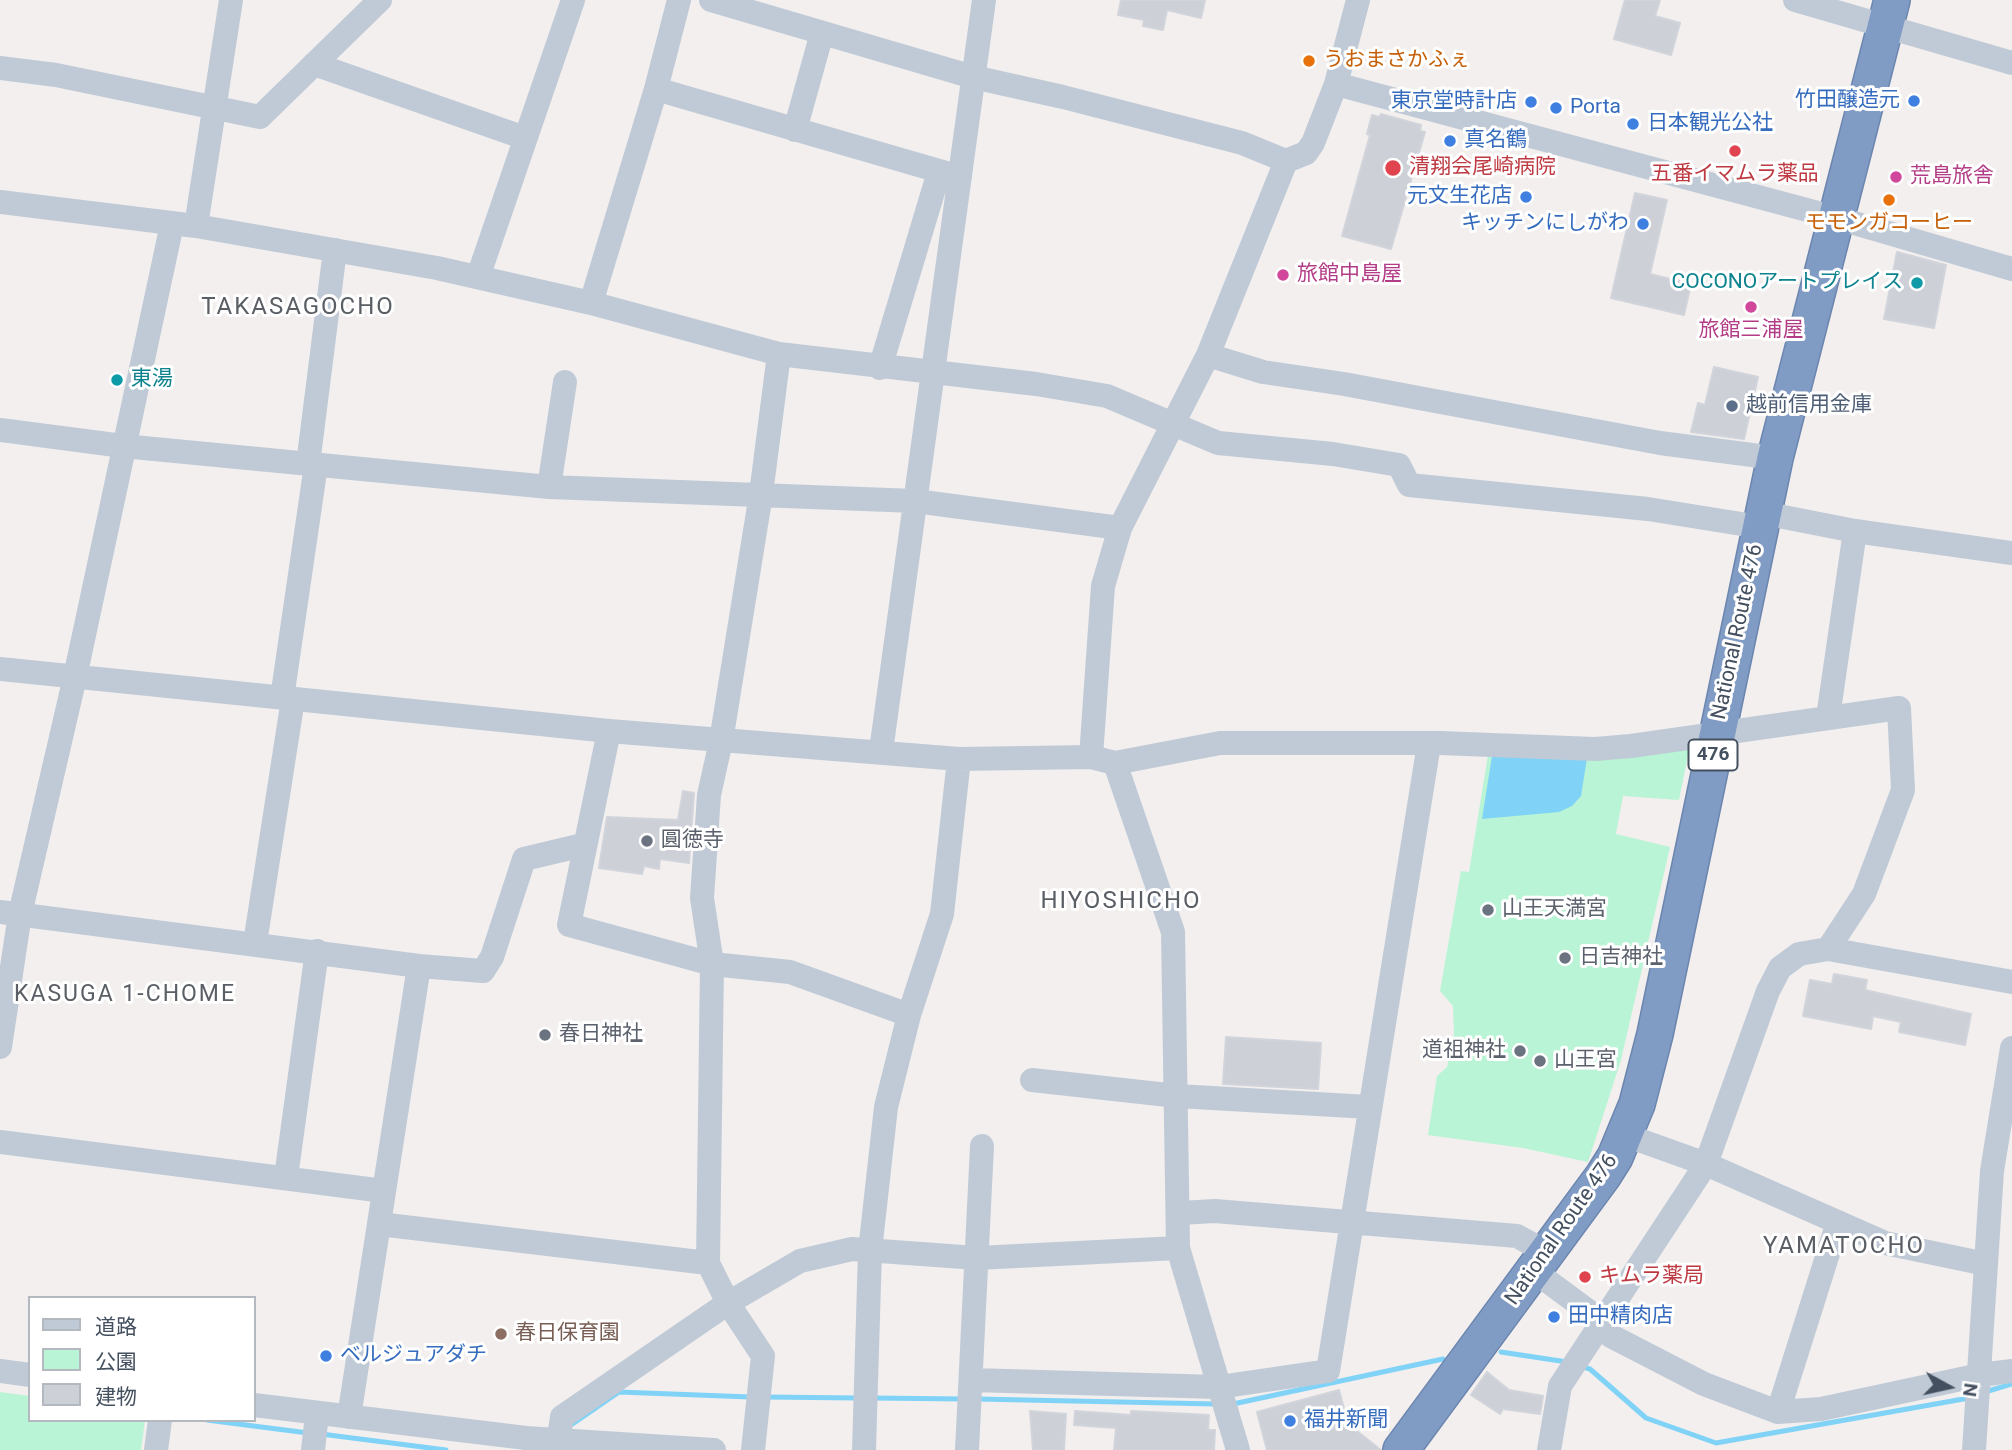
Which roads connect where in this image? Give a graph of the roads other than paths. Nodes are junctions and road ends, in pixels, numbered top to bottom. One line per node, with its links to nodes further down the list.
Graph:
1 (231, 0): 17 (street)
2 (380, 0): 12 (street)
3 (573, 0): 19 (street)
4 (679, 0): 16 (street)
5 (711, 0): 10 (street)
6 (984, 0): 14 (street)
7 (1358, 0): 15 (street)
8 (1796, 0): 9 (street)
9 (1889, 13): 11 (street); 23 (highway, National Route 476 / 476)
10 (822, 33): 14 (street); 18 (street)
11 (2012, 63)
12 (314, 64): 17 (street); 19 (street)
13 (0, 68): 17 (street)
14 (973, 77): 20 (street); 21 (street)
15 (1336, 85): 20 (street); 23 (street)
16 (656, 89): 18 (street); 28 (street)
17 (214, 109): 24 (street)
18 (795, 130): 21 (street)
19 (525, 138): 27 (street)
20 (1286, 161): 30 (street)
21 (949, 175): 31 (street); 32 (street)
22 (0, 202): 24 (street)
23 (1837, 218): 26 (street); 37 (highway, National Route 476 / 476)
24 (184, 225): 25 (street); 36 (street)
25 (335, 250): 27 (street); 38 (street)
26 (2012, 269)
27 (478, 277): 28 (street)
28 (591, 303): 29 (street)
29 (779, 354): 31 (street); 40 (street)
30 (1208, 355): 34 (street); 37 (street)
31 (880, 368): 32 (street)
32 (933, 374): 34 (street); 41 (street)
33 (565, 382): 39 (street)
34 (1175, 423): 42 (street); 43 (street)
35 (0, 430): 36 (street)
36 (123, 446): 38 (street); 47 (street)
37 (1774, 458): 42 (highway, National Route 476 / 476)
38 (312, 465): 39 (street); 48 (street)
39 (549, 487): 40 (street)
40 (761, 494): 41 (street); 52 (street)
41 (915, 501): 43 (street); 54 (street)
42 (1761, 520): 44 (street); 51 (highway, National Route 476 / 476)
43 (1120, 528): 55 (street)
44 (1855, 531): 45 (street); 49 (street)
45 (2012, 553)
46 (0, 669): 47 (street)
47 (75, 677): 48 (street); 59 (street)
48 (288, 699): 50 (street); 60 (street)
49 (1828, 717): 51 (street); 61 (street)
50 (609, 731): 52 (street); 58 (street)
51 (1717, 733): 53 (street); 72 (highway, National Route 476 / 476)
52 (721, 741): 54 (street); 63 (street)
53 (1429, 744): 57 (street); 71 (street)
54 (881, 751): 56 (street)
55 (1091, 757): 56 (street); 57 (street)
56 (959, 759): 66 (street)
57 (1115, 763): 70 (street)
58 (583, 845): 63 (street); 64 (street)
59 (10, 913): 60 (street); 67 (street)
60 (255, 943): 62 (street)
61 (1828, 949): 65 (street); 75 (street)
62 (317, 951): 64 (street); 76 (street)
63 (712, 964): 66 (street); 86 (street)
64 (419, 966): 77 (street)
65 (2012, 982)
66 (909, 1015): 83 (street)
67 (0, 1047)
68 (2012, 1048): 87 (street)
69 (1032, 1080): 70 (street)
70 (1177, 1096): 71 (street); 78 (street)
71 (1369, 1107): 79 (street)
72 (1625, 1135): 75 (street); 85 (highway, National Route 476 / 476)
73 (0, 1142): 76 (street)
74 (982, 1146): 84 (street)
75 (1706, 1164): 80 (street); 89 (street)
76 (286, 1177): 77 (street)
77 (384, 1191): 81 (street)
78 (1180, 1213): 79 (street); 82 (street)
79 (1353, 1223): 85 (street); 95 (street)
80 (1838, 1223): 87 (street); 97 (street)
81 (379, 1224): 86 (street); 99 (street)
82 (1178, 1248): 84 (street); 95 (street)
83 (870, 1251): 84 (street); 88 (street); 106 (street)
84 (977, 1258): 93 (street)
85 (1541, 1262): 89 (street); 109 (highway, National Route 476 / 476)
86 (708, 1263): 88 (street)
87 (1986, 1264): 94 (street)
88 (728, 1303): 101 (street); 105 (street)
89 (1602, 1322): 97 (street); 110 (street)
90 (0, 1371): 92 (street)
91 (2012, 1371): 94 (street)
92 (28, 1375)
93 (971, 1380): 95 (street); 107 (street)
94 (1979, 1391): 97 (street); 111 (street)
95 (1223, 1399): 108 (street)
96 (256, 1405): 98 (street)
97 (1777, 1412)
98 (317, 1414): 99 (street); 103 (street)
99 (349, 1417): 101 (street)
100 (160, 1422): 102 (street)
101 (558, 1445): 104 (street)
102 (156, 1450)
103 (313, 1450)
104 (713, 1450)
105 (753, 1450)
106 (864, 1450)
107 (967, 1450)
108 (1238, 1450)
109 (1401, 1450)
110 (1549, 1450)
111 (1973, 1450)

